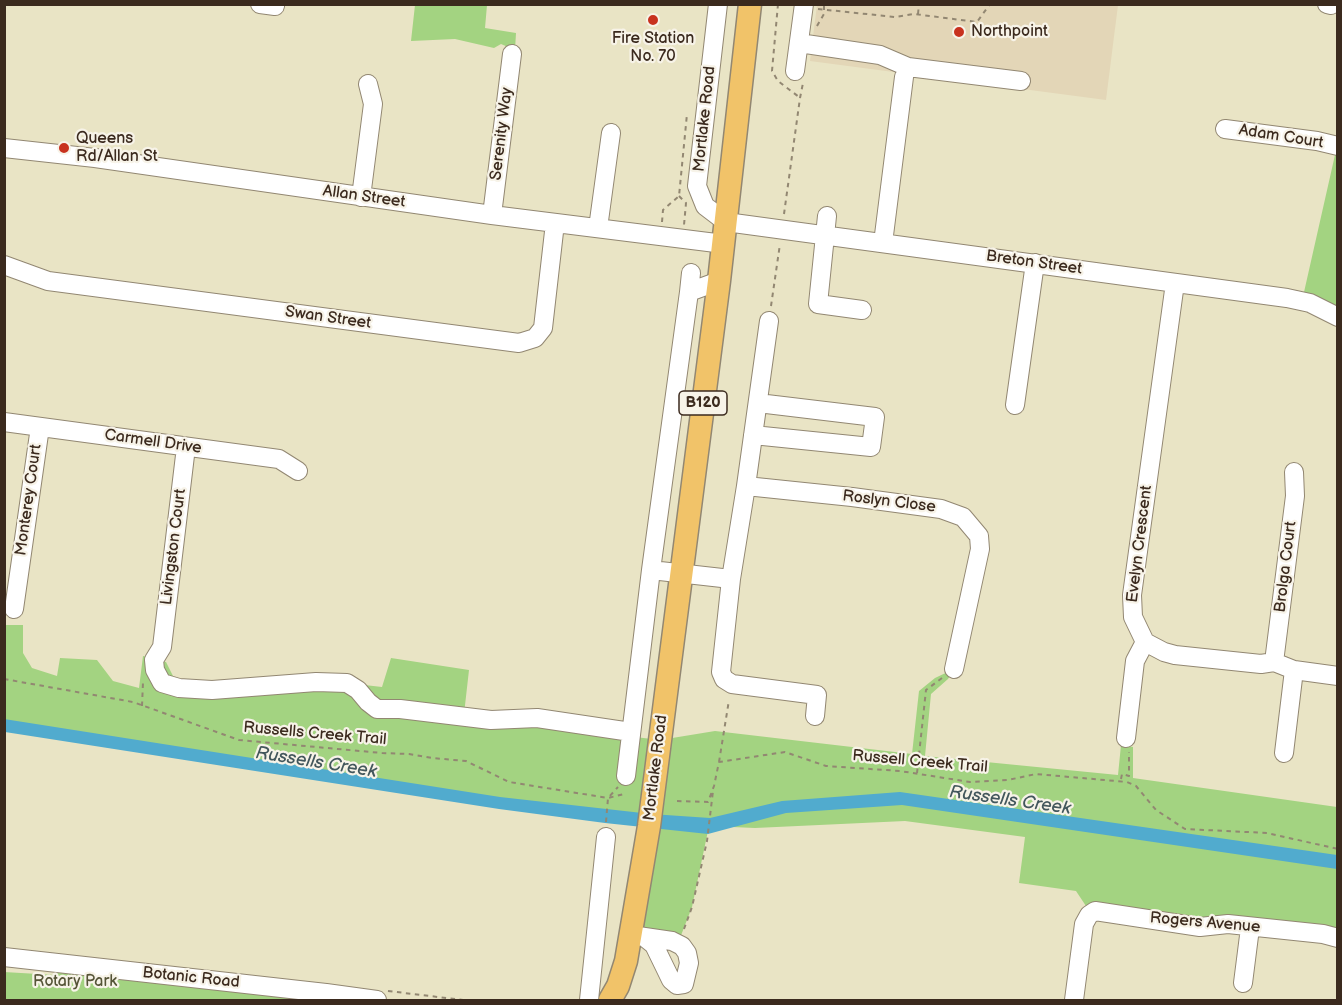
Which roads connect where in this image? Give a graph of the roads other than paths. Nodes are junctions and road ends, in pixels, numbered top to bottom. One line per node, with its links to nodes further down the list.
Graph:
1 (718, 4): 19 (street, Mortlake Road)
2 (750, 4): 19 (main road, Mortlake Road / B120)
3 (804, 4): 4 (street)
4 (805, 43): 6 (street); 8 (street)
5 (515, 52): 15 (street, Serenity Way)
6 (800, 73)
7 (904, 77): 21 (street)
8 (1021, 81)
9 (368, 84): 14 (street)
10 (1225, 129): 12 (street, Adam Court)
11 (611, 132): 18 (street)
12 (1338, 146)
13 (4, 148): 14 (street, Allan Street)
14 (361, 197): 15 (street, Allan Street)
15 (492, 215): 17 (street, Allan Street)
16 (827, 216): 20 (street)
17 (555, 223): 18 (street, Allan Street); 23 (street, Swan Street)
18 (598, 228): 19 (street, Allan Street)
19 (725, 233): 20 (street, Breton Street); 25 (main road, Mortlake Road / B120)
20 (825, 235): 21 (street, Breton Street); 28 (street)
21 (883, 243): 22 (street, Breton Street)
22 (1035, 263): 26 (street, Breton Street); 32 (street)
23 (4, 265)
24 (691, 273): 27 (street, Mortlake Road)
25 (720, 281): 27 (street); 43 (main road, Mortlake Road / B120)
26 (1175, 283): 29 (street, Breton Street); 46 (street, Evelyn Crescent)
27 (689, 292): 42 (street, Mortlake Road)
28 (862, 310)
29 (1338, 317)
30 (769, 321): 31 (street)
31 (758, 403): 33 (street); 36 (street)
32 (1015, 405)
33 (818, 410): 37 (street); 37 (street)
34 (4, 422): 35 (street, Carmell Drive)
35 (40, 427): 38 (street, Carmell Drive); 45 (street, Monterey Court)
36 (753, 435): 37 (street); 41 (street)
37 (815, 441)
38 (186, 447): 39 (street, Carmell Drive); 52 (street, Livingston Court)
39 (298, 471)
40 (1294, 472): 47 (street, Brolga Court)
41 (746, 486): 44 (street); 48 (street, Roslyn Close)
42 (651, 570): 43 (street); 52 (street, Mortlake Road)
43 (681, 573): 44 (street); 58 (main road, Mortlake Road / B120)
44 (731, 579): 51 (street)
45 (14, 609)
46 (1144, 642): 47 (street); 53 (street)
47 (1274, 662): 49 (street)
48 (954, 669)
49 (1294, 670): 50 (street); 54 (street)
50 (1338, 676)
51 (815, 716)
52 (631, 732): 55 (street, Mortlake Road)
53 (1126, 738)
54 (1284, 753)
55 (625, 785)
56 (606, 837): 65 (street)
57 (1250, 928): 59 (street, Rogers Avenue); 62 (street); 68 (street, Rogers Avenue)
58 (637, 936): 61 (main road, Mortlake Road / B120); 63 (street); 63 (street)
59 (1338, 938)
60 (4, 957): 64 (street, Botanic Road)
61 (626, 962): 66 (main road, Mortlake Road / B120); 67 (main road, Mortlake Road / B120)
62 (1244, 983)
63 (680, 991)
64 (377, 1000)
65 (589, 1000)
66 (610, 1000)
67 (625, 1000)
68 (1074, 1000)

